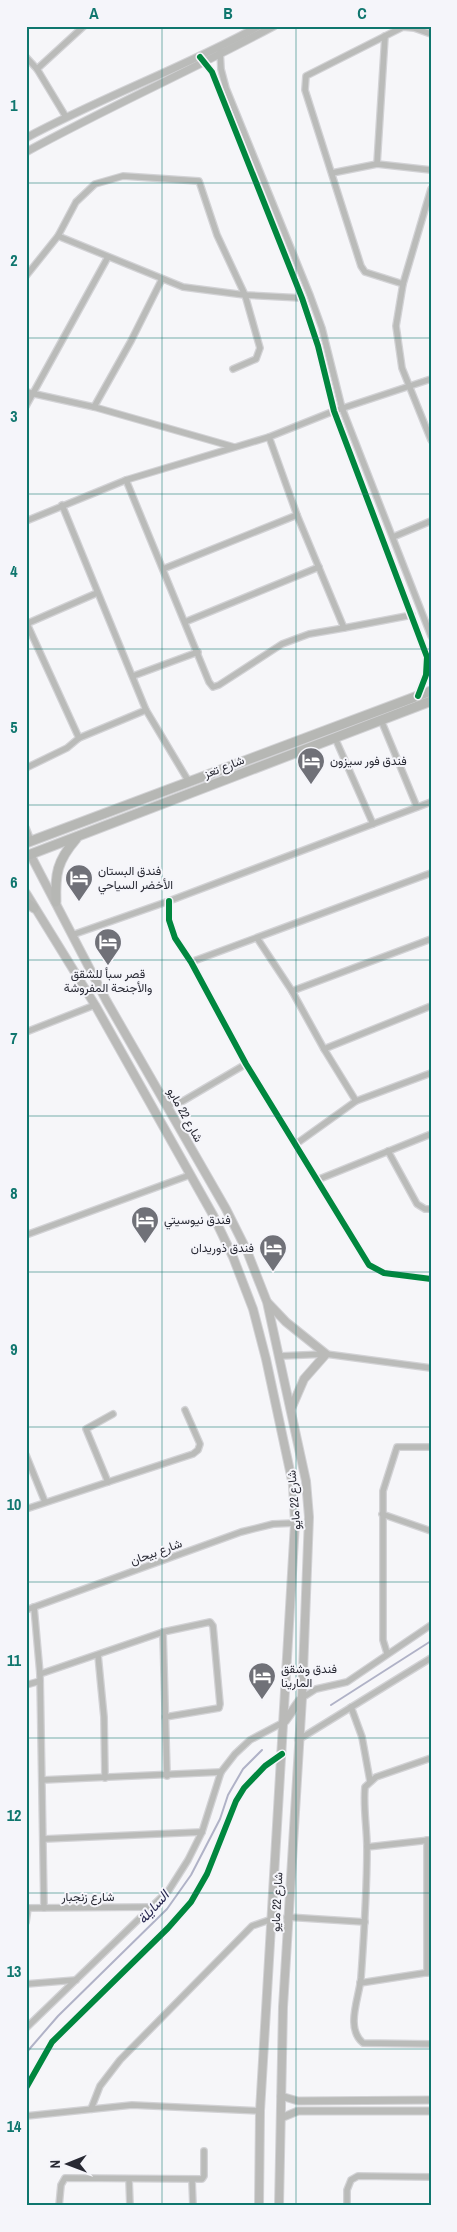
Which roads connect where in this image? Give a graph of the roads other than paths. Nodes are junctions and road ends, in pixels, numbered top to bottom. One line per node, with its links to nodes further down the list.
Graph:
1 (84, 26): 9 (street)
2 (258, 26): 6 (street)
3 (274, 26): 6 (street)
4 (431, 34): 5 (street)
5 (385, 36): 13 (street); 15 (street)
6 (220, 52): 8 (street); 31 (street)
7 (26, 56): 9 (street)
8 (203, 60): 10 (street); 12 (street); 23 (street)
9 (37, 69): 10 (street)
10 (66, 117): 11 (street)
11 (26, 138)
12 (26, 152)
13 (377, 164): 14 (street); 15 (street)
14 (431, 170)
15 (332, 173): 21 (street)
16 (431, 189): 21 (street)
17 (58, 236): 18 (street); 19 (street); 22 (street)
18 (108, 257): 20 (street); 28 (street)
19 (26, 276)
20 (162, 280): 22 (street); 30 (street)
21 (403, 284): 26 (street)
22 (245, 295): 23 (street); 24 (street)
23 (302, 298): 32 (street)
24 (233, 369)
25 (431, 379): 26 (street)
26 (410, 385): 31 (street); 34 (street)
27 (26, 392): 28 (street)
28 (33, 394): 29 (street); 30 (street)
29 (26, 406)
30 (94, 407): 35 (street)
31 (342, 408): 32 (street); 41 (street)
32 (334, 411): 33 (street); 45 (street)
33 (268, 436): 35 (street); 38 (street)
34 (431, 440)
35 (234, 447): 36 (street)
36 (126, 480): 37 (street); 43 (street)
37 (62, 505): 39 (street); 44 (street)
38 (297, 515): 42 (street); 43 (street)
39 (26, 520)
40 (431, 521): 41 (street)
41 (393, 537): 49 (street)
42 (318, 567): 46 (street); 48 (street)
43 (163, 568): 46 (street)
44 (98, 593): 47 (street); 52 (street)
45 (412, 616): 48 (street); 51 (street)
46 (185, 622): 50 (street)
47 (27, 624): 58 (street)
48 (344, 628): 50 (street)
49 (431, 636)
50 (198, 652): 52 (street)
51 (429, 656): 54 (street)
52 (133, 676): 56 (street)
53 (431, 691): 54 (highway, شارع تعز)
54 (418, 696): 61 (highway, شارع تعز)
55 (431, 701): 57 (highway, شارع تعز)
56 (146, 710): 58 (street); 61 (street)
57 (381, 720): 59 (highway, شارع تعز); 63 (street)
58 (79, 738): 60 (street)
59 (335, 738): 64 (street); 66 (highway, شارع تعز)
60 (26, 768)
61 (189, 782): 67 (highway, شارع تعز)
62 (431, 802): 63 (street)
63 (417, 807): 64 (street)
64 (373, 824): 71 (street)
65 (26, 828): 67 (street)
66 (77, 837): 68 (highway, شارع تعز); 73 (highway)
67 (29, 842)
68 (28, 855): 73 (main road, شارع 22 مايو)
69 (431, 873): 76 (street)
70 (26, 893): 74 (main road, شارع 22 مايو)
71 (169, 901): 75 (street); 78 (street)
72 (26, 902): 74 (highway)
73 (56, 902): 75 (main road, شارع 22 مايو)
74 (34, 908): 81 (main road, شارع 22 مايو)
75 (72, 935): 80 (main road, شارع 22 مايو)
76 (257, 938): 78 (street); 79 (street)
77 (431, 939): 79 (street)
78 (191, 962): 85 (street)
79 (292, 991): 84 (street)
80 (106, 1000): 81 (main road); 88 (main road, شارع 22 مايو)
81 (95, 1005): 83 (street); 89 (main road, شارع 22 مايو)
82 (431, 1006): 84 (street)
83 (26, 1032)
84 (324, 1049): 87 (street)
85 (246, 1064): 88 (street); 91 (street)
86 (431, 1073): 87 (street)
87 (356, 1101): 91 (street)
88 (168, 1106): 89 (main road); 98 (main road, شارع 22 مايو)
89 (155, 1113): 93 (main road, شارع 22 مايو)
90 (431, 1134): 92 (street)
91 (296, 1144): 94 (street)
92 (388, 1150): 94 (street); 95 (street)
93 (190, 1175): 96 (street); 101 (main road, شارع 22 مايو)
94 (317, 1180): 97 (street)
95 (431, 1209)
96 (26, 1235)
97 (431, 1279)
98 (267, 1302): 99 (main road); 100 (main road, شارع 22 مايو)
99 (326, 1354): 100 (street); 102 (street); 103 (main road)
100 (280, 1356): 101 (main road); 103 (main road, شارع 22 مايو)
101 (266, 1359): 112 (main road, شارع 22 مايو)
102 (431, 1368)
103 (291, 1409): 123 (main road, شارع 22 مايو)
104 (185, 1410): 108 (street)
105 (113, 1414): 108 (street)
106 (431, 1447): 111 (street)
107 (26, 1455): 109 (street)
108 (108, 1482): 109 (street)
109 (45, 1502): 110 (street)
110 (26, 1509)
111 (382, 1514): 113 (street); 118 (street)
112 (296, 1522): 114 (street, شارع بيحان); 126 (main road, شارع 22 مايو)
113 (431, 1531)
114 (34, 1607): 115 (street, شارع بيحان); 121 (street)
115 (26, 1610)
116 (431, 1625): 118 (street)
117 (163, 1632): 119 (street); 125 (street); 125 (street)
118 (387, 1653): 123 (street)
119 (98, 1656): 121 (street); 132 (street)
120 (431, 1658): 124 (street)
121 (40, 1677): 122 (street); 133 (street)
122 (26, 1685)
123 (302, 1698): 126 (main road); 127 (main road, شارع 22 مايو)
124 (351, 1707): 127 (street); 134 (street)
125 (165, 1717): 131 (street)
126 (284, 1722): 128 (main road, شارع 22 مايو); 130 (street)
127 (298, 1740): 128 (main road); 143 (main road, شارع 22 مايو)
128 (282, 1754): 144 (main road, شارع 22 مايو); 153 (street)
129 (431, 1758): 134 (street)
130 (221, 1772): 131 (street); 135 (street)
131 (167, 1776): 132 (street)
132 (105, 1778): 133 (street)
133 (42, 1780): 136 (street)
134 (370, 1781): 138 (street)
135 (202, 1832): 136 (street); 140 (street)
136 (44, 1839): 142 (street)
137 (429, 1840): 138 (street); 139 (street)
138 (367, 1847): 146 (street)
139 (428, 1904): 147 (street)
140 (151, 1907): 142 (street, شارع زنجبار); 148 (street)
141 (27, 1908): 142 (street, شارع زنجبار); 145 (street)
142 (44, 1908)
143 (288, 1917): 146 (street); 154 (main road, شارع 22 مايو)
144 (272, 1919): 157 (street); 158 (main road, شارع 22 مايو)
145 (26, 1922)
146 (366, 1922): 149 (street)
147 (429, 1973): 149 (street)
148 (76, 1980): 150 (street); 151 (street)
149 (360, 1983): 152 (street)
150 (26, 1984)
151 (26, 2028)
152 (431, 2044)
153 (26, 2088)
154 (281, 2096): 156 (street); 162 (main road, شارع 22 مايو)
155 (431, 2100): 156 (street)
156 (298, 2101): 159 (street)
157 (91, 2109): 158 (street); 161 (street)
158 (260, 2111): 170 (main road, شارع 22 مايو)
159 (298, 2111): 160 (street); 162 (street)
160 (431, 2111)
161 (26, 2116)
162 (281, 2118): 171 (main road, شارع 22 مايو)
163 (204, 2151): 166 (street)
164 (431, 2177): 172 (street)
165 (129, 2179): 166 (street); 167 (street); 168 (street)
166 (192, 2180): 169 (street)
167 (59, 2206)
168 (130, 2206)
169 (193, 2206)
170 (259, 2206)
171 (279, 2206)
172 (347, 2206)

